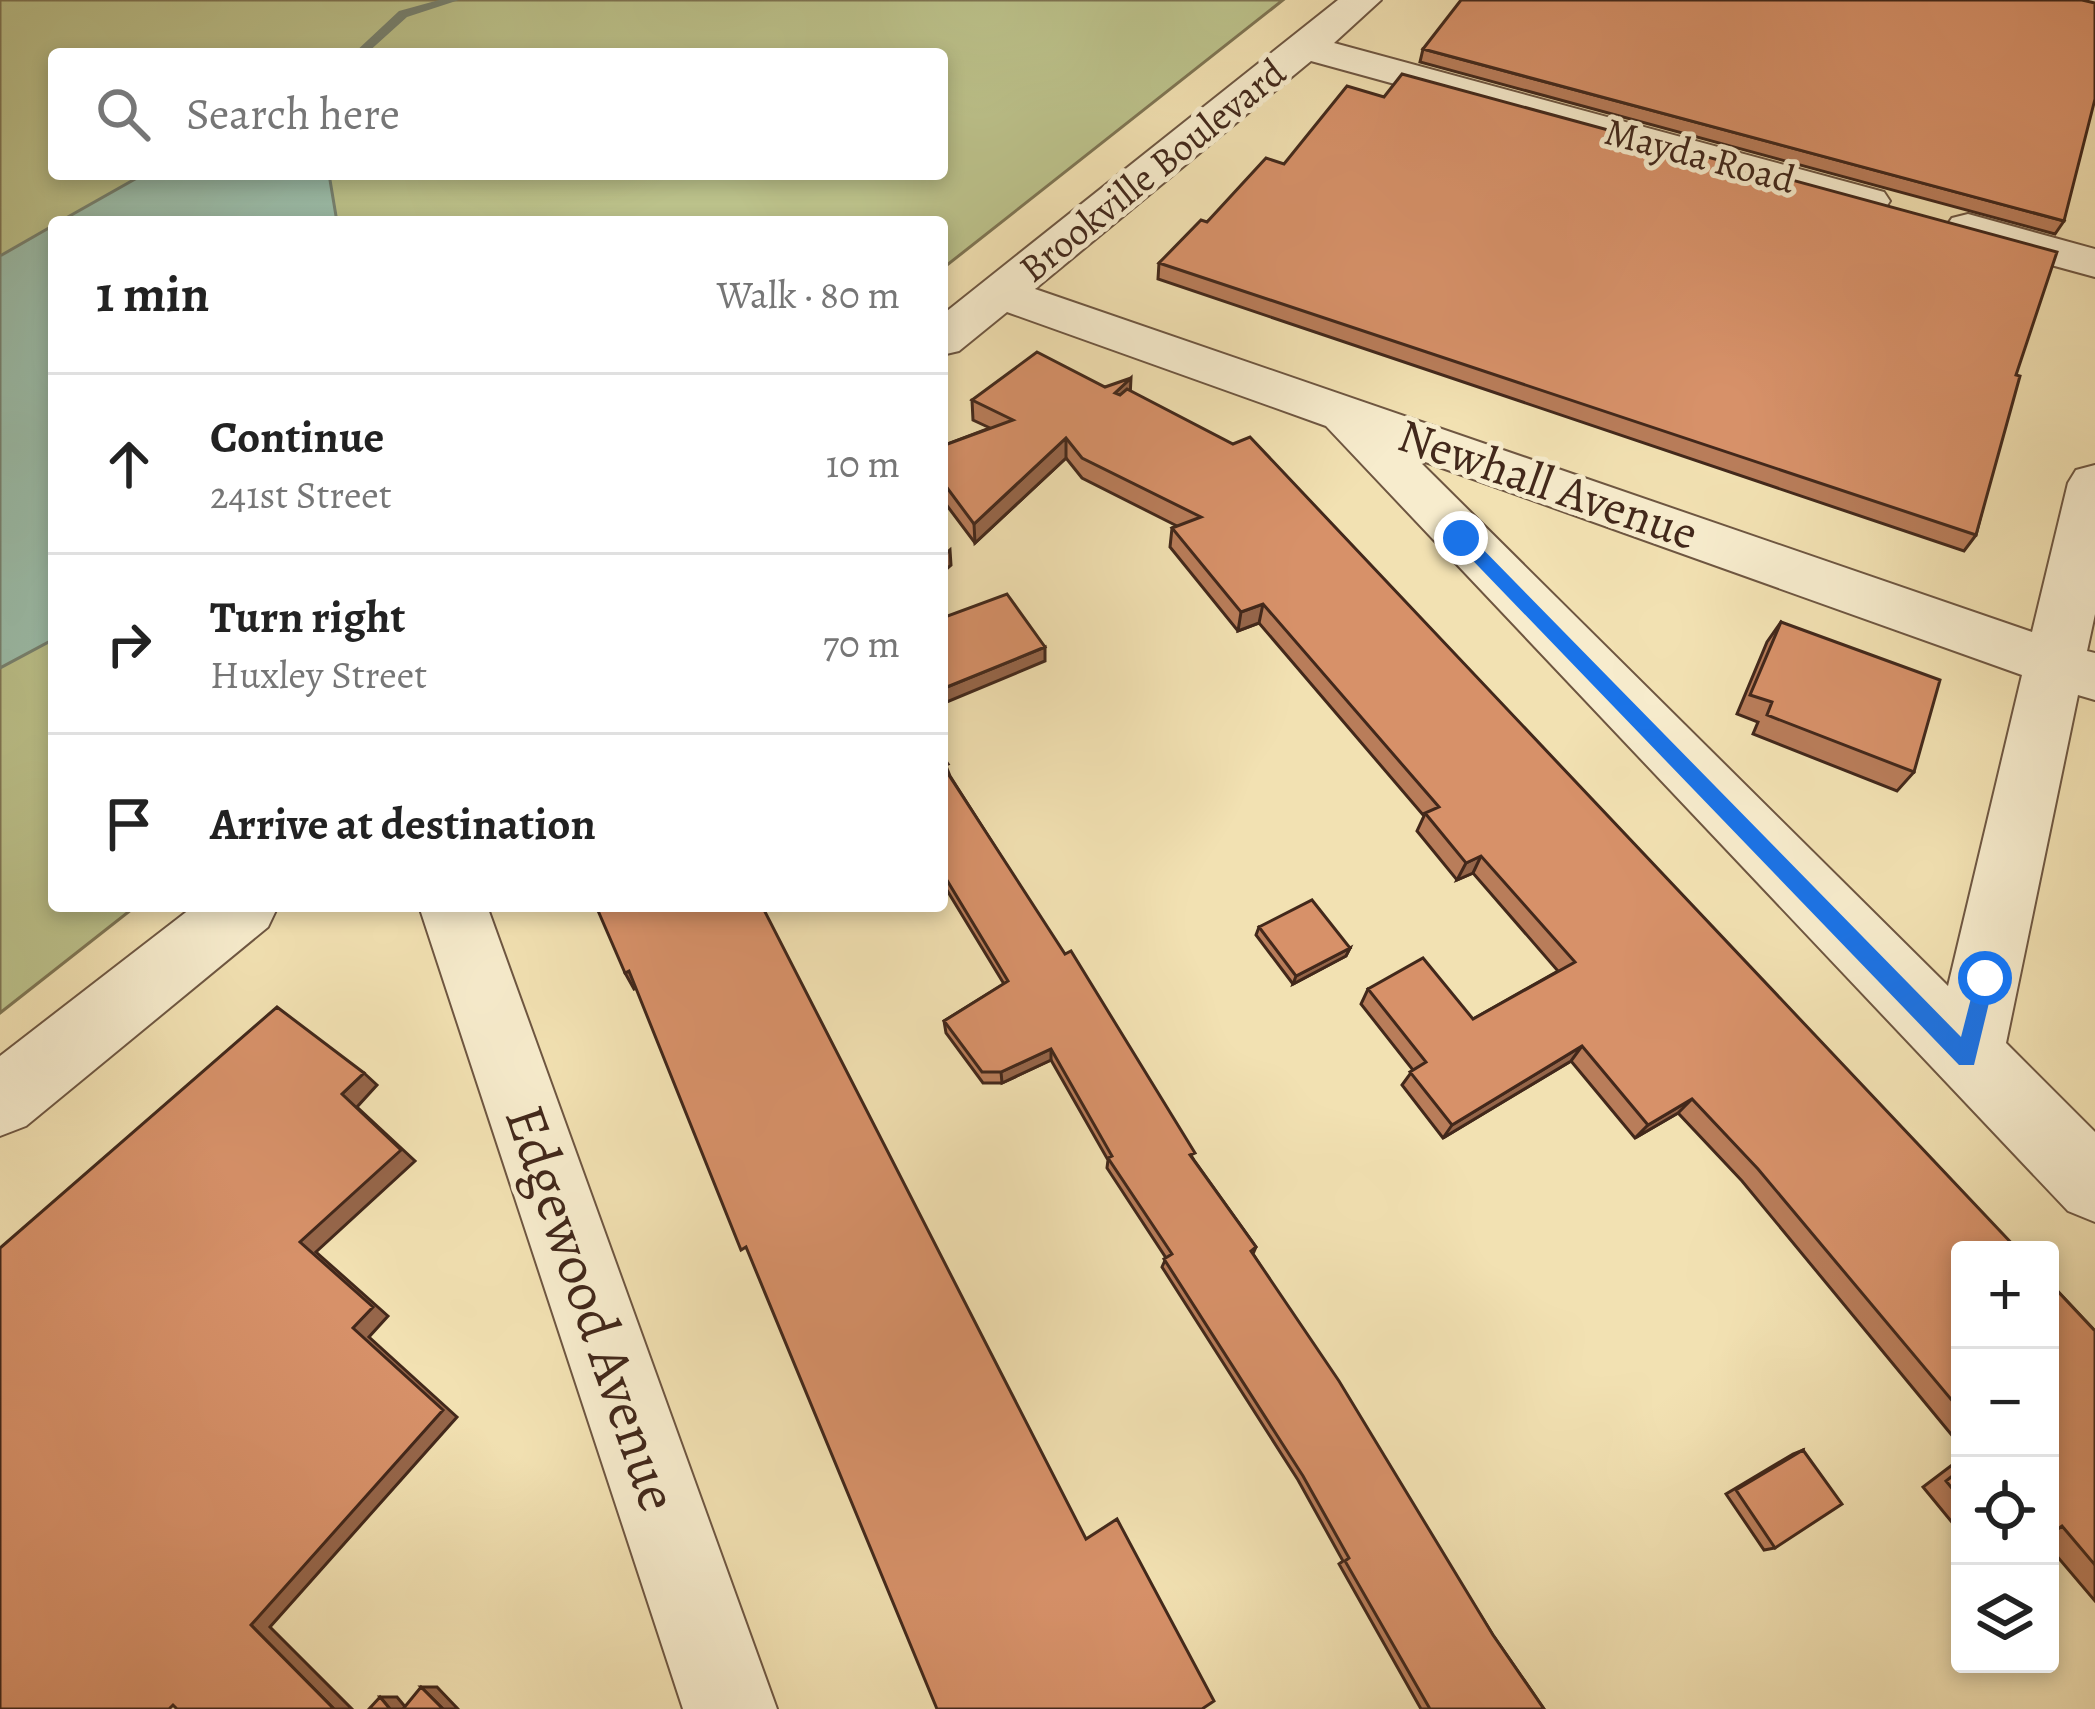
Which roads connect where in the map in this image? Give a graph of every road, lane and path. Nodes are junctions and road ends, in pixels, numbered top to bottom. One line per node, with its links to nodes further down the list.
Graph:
1 (1362, 0): 2 (street, Brookville Boulevard)
2 (1305, 47): 3 (street, Mayda Road); 4 (street, Brookville Boulevard)
3 (2095, 263)
4 (1000, 293): 5 (street, Brookville Boulevard); 6 (street, Newhall Avenue)
5 (948, 335)
6 (1338, 410): 8 (street, Newhall Avenue); 11 (street)
7 (2095, 483): 8 (street)
8 (2076, 670): 11 (street)
9 (236, 912): 12 (street)
10 (455, 912): 14 (street, Edgewood Avenue)
11 (1967, 1058): 13 (street)
12 (0, 1101)
13 (2095, 1185)
14 (730, 1709)

